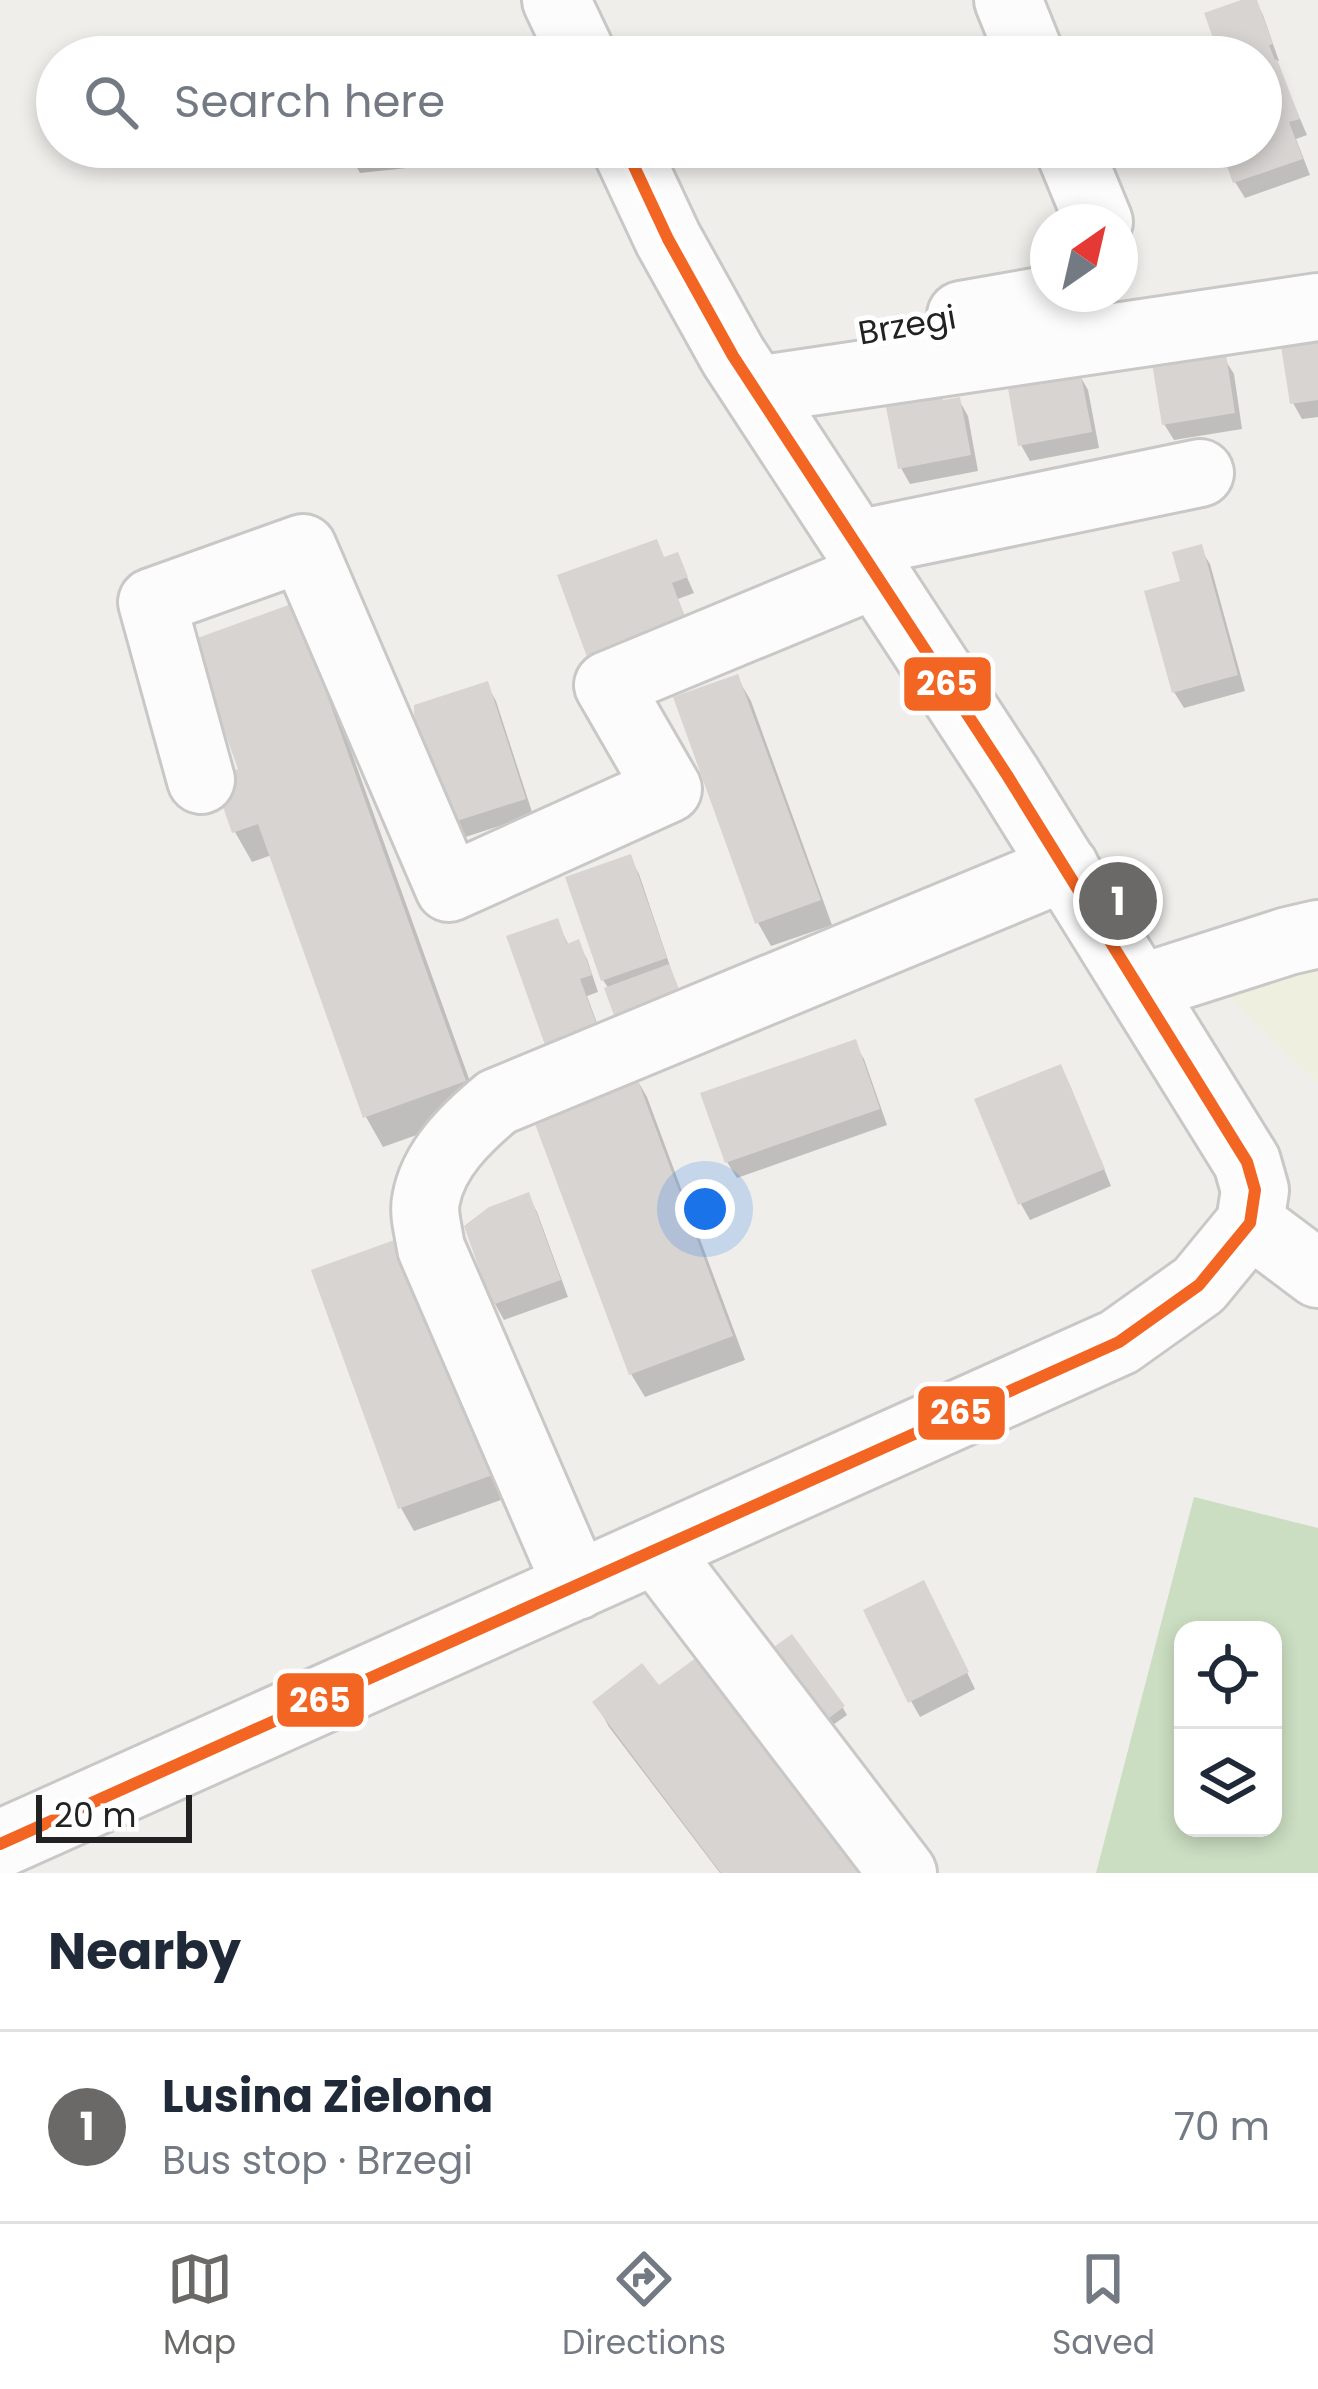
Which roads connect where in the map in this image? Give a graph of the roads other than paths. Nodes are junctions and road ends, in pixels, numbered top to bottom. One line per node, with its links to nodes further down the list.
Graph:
1 (556, 0): 3 (street)
2 (1008, 0): 4 (street)
3 (573, 36)
4 (1023, 36)
5 (635, 168): 10 (street)
6 (1078, 168): 7 (street)
7 (1093, 204)
8 (1030, 306): 10 (street, Brzegi)
9 (1318, 307): 10 (street)
10 (744, 373): 12 (street)
11 (1200, 473): 12 (street)
12 (866, 559): 13 (street); 14 (street)
13 (202, 780)
14 (1065, 866): 16 (street); 20 (street)
15 (1318, 934): 16 (street)
16 (1141, 988): 17 (street)
17 (1250, 1223): 18 (street); 19 (street)
18 (1318, 1274)
19 (656, 1550): 20 (street); 22 (street)
20 (577, 1586): 21 (street)
21 (0, 1844)
22 (903, 1873)

